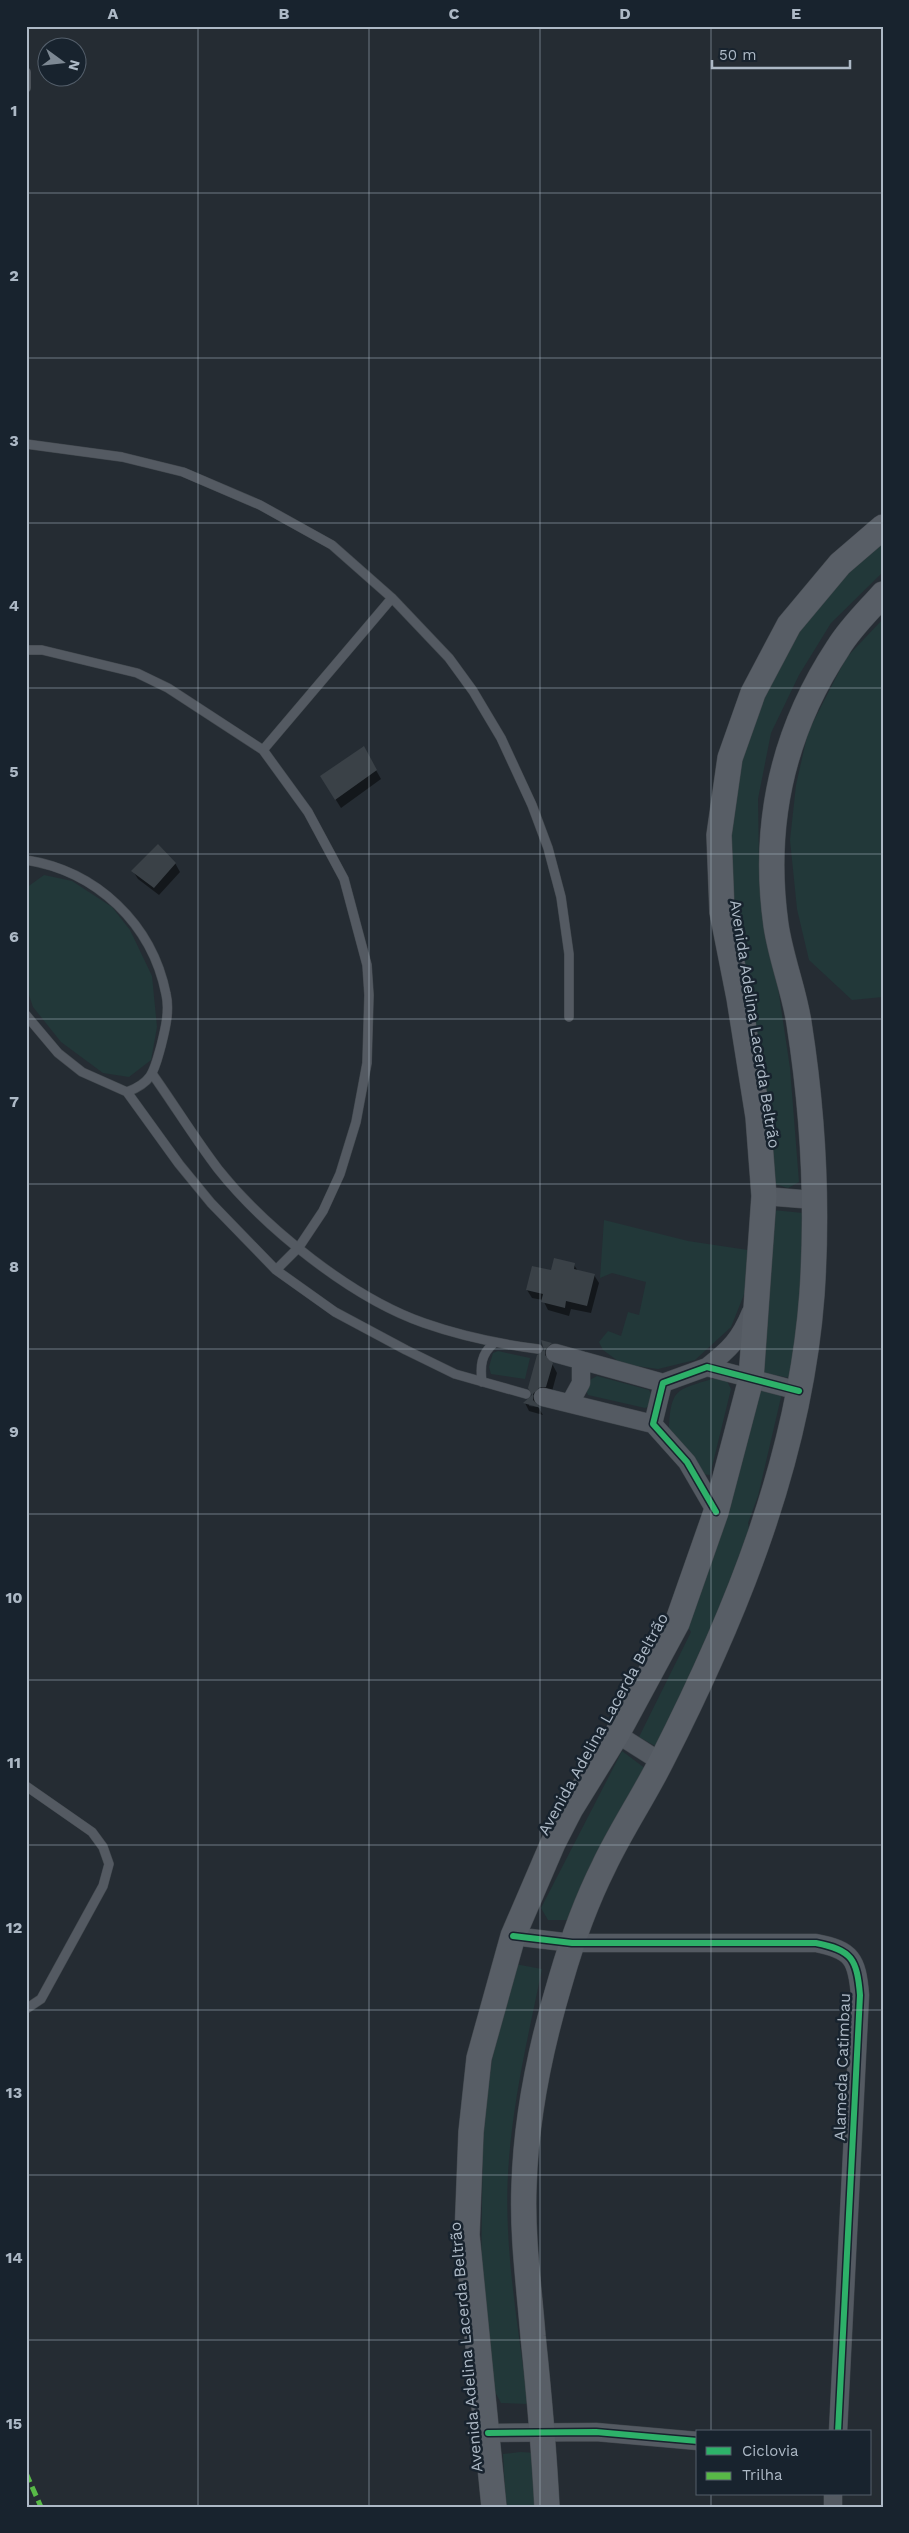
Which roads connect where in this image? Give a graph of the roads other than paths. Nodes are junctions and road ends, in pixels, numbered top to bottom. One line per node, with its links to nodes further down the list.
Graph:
1 (26, 72): 2 (lane)
2 (26, 88)
3 (26, 444): 6 (lane)
4 (883, 527): 14 (main road, Avenida Adelina Lacerda Beltrão)
5 (883, 594): 15 (main road)
6 (392, 598): 8 (lane); 11 (lane)
7 (26, 650): 8 (lane)
8 (263, 750): 16 (lane)
9 (26, 860): 12 (lane)
10 (26, 1015): 13 (lane)
11 (569, 1017)
12 (153, 1075): 13 (lane); 16 (lane)
13 (127, 1092): 17 (lane)
14 (764, 1196): 15 (street); 18 (main road, Avenida Adelina Lacerda Beltrão)
15 (814, 1200): 27 (main road)
16 (298, 1247): 17 (lane); 19 (lane)
17 (276, 1270): 25 (lane)
18 (758, 1292): 23 (street); 24 (main road, Avenida Adelina Lacerda Beltrão)
19 (494, 1343): 20 (lane); 25 (lane)
20 (538, 1350)
21 (556, 1354): 22 (street)
22 (581, 1360): 26 (street); 29 (street)
23 (707, 1367): 24 (street); 26 (street)
24 (751, 1379): 27 (street); 31 (main road, Avenida Adelina Lacerda Beltrão)
25 (482, 1382): 28 (lane)
26 (664, 1383): 30 (street)
27 (799, 1391): 33 (main road)
28 (535, 1396): 29 (street)
29 (570, 1403): 30 (street)
30 (653, 1424): 31 (street)
31 (716, 1512): 32 (main road, Avenida Adelina Lacerda Beltrão)
32 (617, 1734): 33 (street); 35 (main road, Avenida Adelina Lacerda Beltrão)
33 (661, 1762): 36 (main road)
34 (26, 1786): 37 (lane)
35 (513, 1936): 36 (street); 40 (main road, Avenida Adelina Lacerda Beltrão)
36 (572, 1944): 38 (street, Alameda Catimbau); 39 (main road)
37 (26, 2009)
38 (838, 2430)
39 (543, 2432): 40 (street); 41 (street); 43 (main road)
40 (488, 2433): 42 (main road, Avenida Adelina Lacerda Beltrão)
41 (696, 2441)
42 (494, 2507)
43 (547, 2507)

